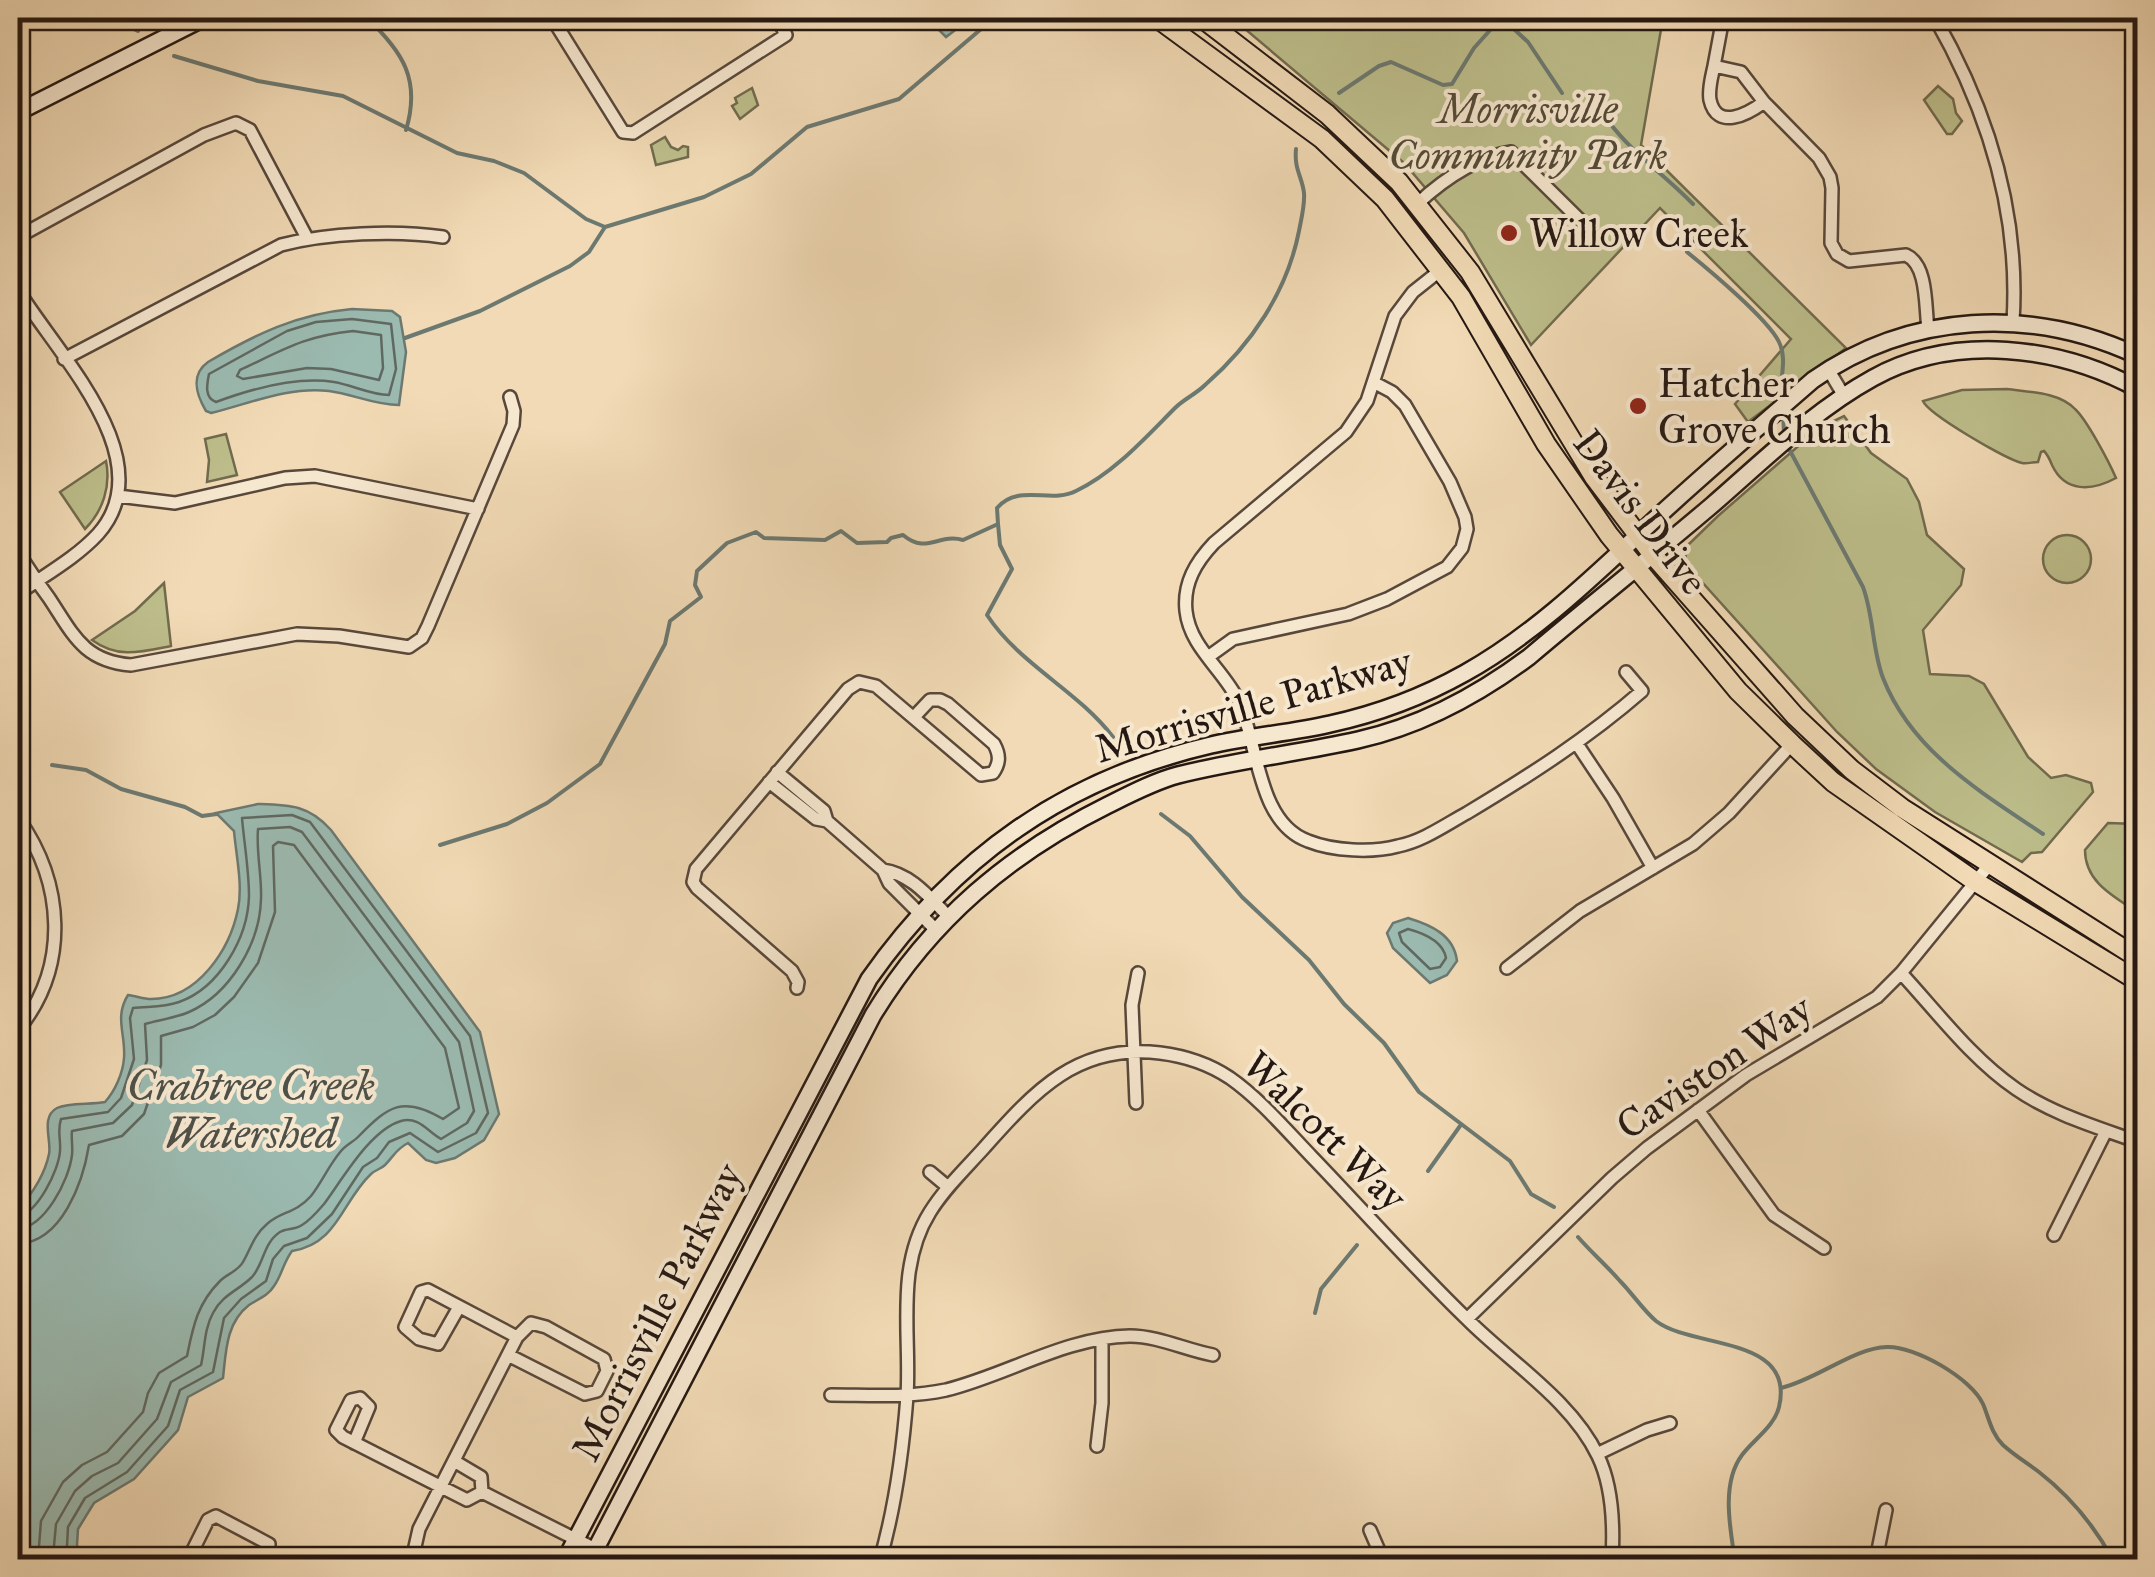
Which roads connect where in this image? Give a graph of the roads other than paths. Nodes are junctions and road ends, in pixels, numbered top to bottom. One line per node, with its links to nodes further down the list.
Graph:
1 (204, 18): 10 (main road)
2 (552, 18): 3 (street)
3 (777, 18)
4 (1157, 18): 16 (main road, Davis Drive)
5 (1202, 18): 11 (main road, Davis Drive)
6 (1723, 18): 8 (street)
7 (1935, 18): 19 (street)
8 (1714, 66): 9 (street); 9 (street)
9 (1764, 102): 20 (street)
10 (18, 112)
11 (1418, 204): 12 (street); 30 (main road, Davis Drive)
12 (1591, 230)
13 (18, 236): 15 (street)
14 (443, 237): 15 (street)
15 (306, 238): 22 (street)
16 (1442, 269): 24 (street); 31 (main road, Davis Drive)
17 (18, 290): 18 (street)
18 (22, 307): 22 (street)
19 (2013, 322): 20 (main road, Morrisville Parkway); 21 (main road, Morrisville Parkway)
20 (1928, 329): 23 (main road, Morrisville Parkway)
21 (2138, 356)
22 (64, 359): 28 (street)
23 (1828, 370): 26 (street); 30 (main road, Morrisville Parkway)
24 (1375, 383): 37 (street); 37 (street)
25 (2138, 389): 26 (main road, Morrisville Parkway)
26 (1844, 396): 33 (main road, Morrisville Parkway)
27 (510, 397): 29 (street)
28 (118, 496): 29 (street); 35 (street)
29 (478, 508): 35 (street)
30 (1639, 536): 31 (main road, Morrisville Parkway); 33 (main road, Davis Drive)
31 (1622, 551): 34 (main road, Davis Drive); 40 (main road, Morrisville Parkway)
32 (18, 552): 35 (street)
33 (1653, 555): 34 (main road, Morrisville Parkway); 46 (main road, Davis Drive)
34 (1635, 569): 42 (main road, Davis Drive); 43 (main road, Morrisville Parkway)
35 (36, 581): 36 (street)
36 (18, 594)
37 (1208, 657): 40 (street)
38 (1626, 672): 41 (street)
39 (914, 717): 39 (street); 44 (street)
40 (1251, 737): 43 (street); 50 (main road, Morrisville Parkway)
41 (1578, 744): 43 (street); 47 (street)
42 (1792, 744): 47 (street); 49 (main road, Davis Drive)
43 (1254, 758): 52 (main road, Morrisville Parkway)
44 (773, 777): 48 (street); 59 (street)
45 (18, 818): 60 (street)
46 (1990, 864): 49 (street, Caviston Way); 54 (main road, Davis Drive)
47 (1652, 868): 55 (street)
48 (884, 870): 50 (street); 51 (street)
49 (1976, 882): 57 (street, Caviston Way); 58 (main road, Davis Drive)
50 (932, 899): 51 (main road, Morrisville Parkway); 52 (street)
51 (920, 913): 53 (street); 87 (main road, Morrisville Parkway)
52 (948, 916): 53 (main road, Morrisville Parkway)
53 (935, 929): 88 (main road, Morrisville Parkway)
54 (2138, 958)
55 (1507, 968)
56 (1138, 973): 61 (street)
57 (1900, 974): 63 (street, Caviston Way); 64 (street)
58 (2138, 981)
59 (797, 988)
60 (18, 1030)
61 (1133, 1052): 62 (street); 67 (street, Walcott Way); 71 (street, Walcott Way)
62 (1136, 1103)
63 (1698, 1110): 69 (street); 71 (street, Caviston Way)
64 (2106, 1131): 65 (street); 68 (street)
65 (2138, 1142)
66 (930, 1172): 67 (street)
67 (948, 1188): 77 (street, Walcott Way)
68 (2054, 1235)
69 (1824, 1248)
70 (460, 1307): 70 (street); 72 (street)
71 (1467, 1319): 81 (street, Walcott Way)
72 (517, 1337): 75 (street); 75 (street)
73 (1102, 1340): 74 (street); 77 (street); 80 (street)
74 (1213, 1355)
75 (510, 1356): 82 (street)
76 (831, 1395): 77 (street)
77 (907, 1395): 94 (street, Walcott Way)
78 (1670, 1423): 81 (street)
79 (354, 1442): 83 (street)
80 (1097, 1446)
81 (1597, 1454): 96 (street, Walcott Way)
82 (454, 1461): 83 (street); 84 (street)
83 (440, 1488): 84 (street); 91 (street)
84 (482, 1492): 87 (street)
85 (1886, 1510): 97 (street)
86 (1370, 1530): 95 (street)
87 (576, 1539): 88 (street); 92 (main road, Morrisville Parkway)
88 (593, 1554): 93 (street)
89 (203, 1560): 90 (street)
90 (268, 1560)
91 (412, 1560)
92 (565, 1560)
93 (617, 1560)
94 (880, 1560)
95 (1384, 1560)
96 (1612, 1560)
97 (1876, 1560)

